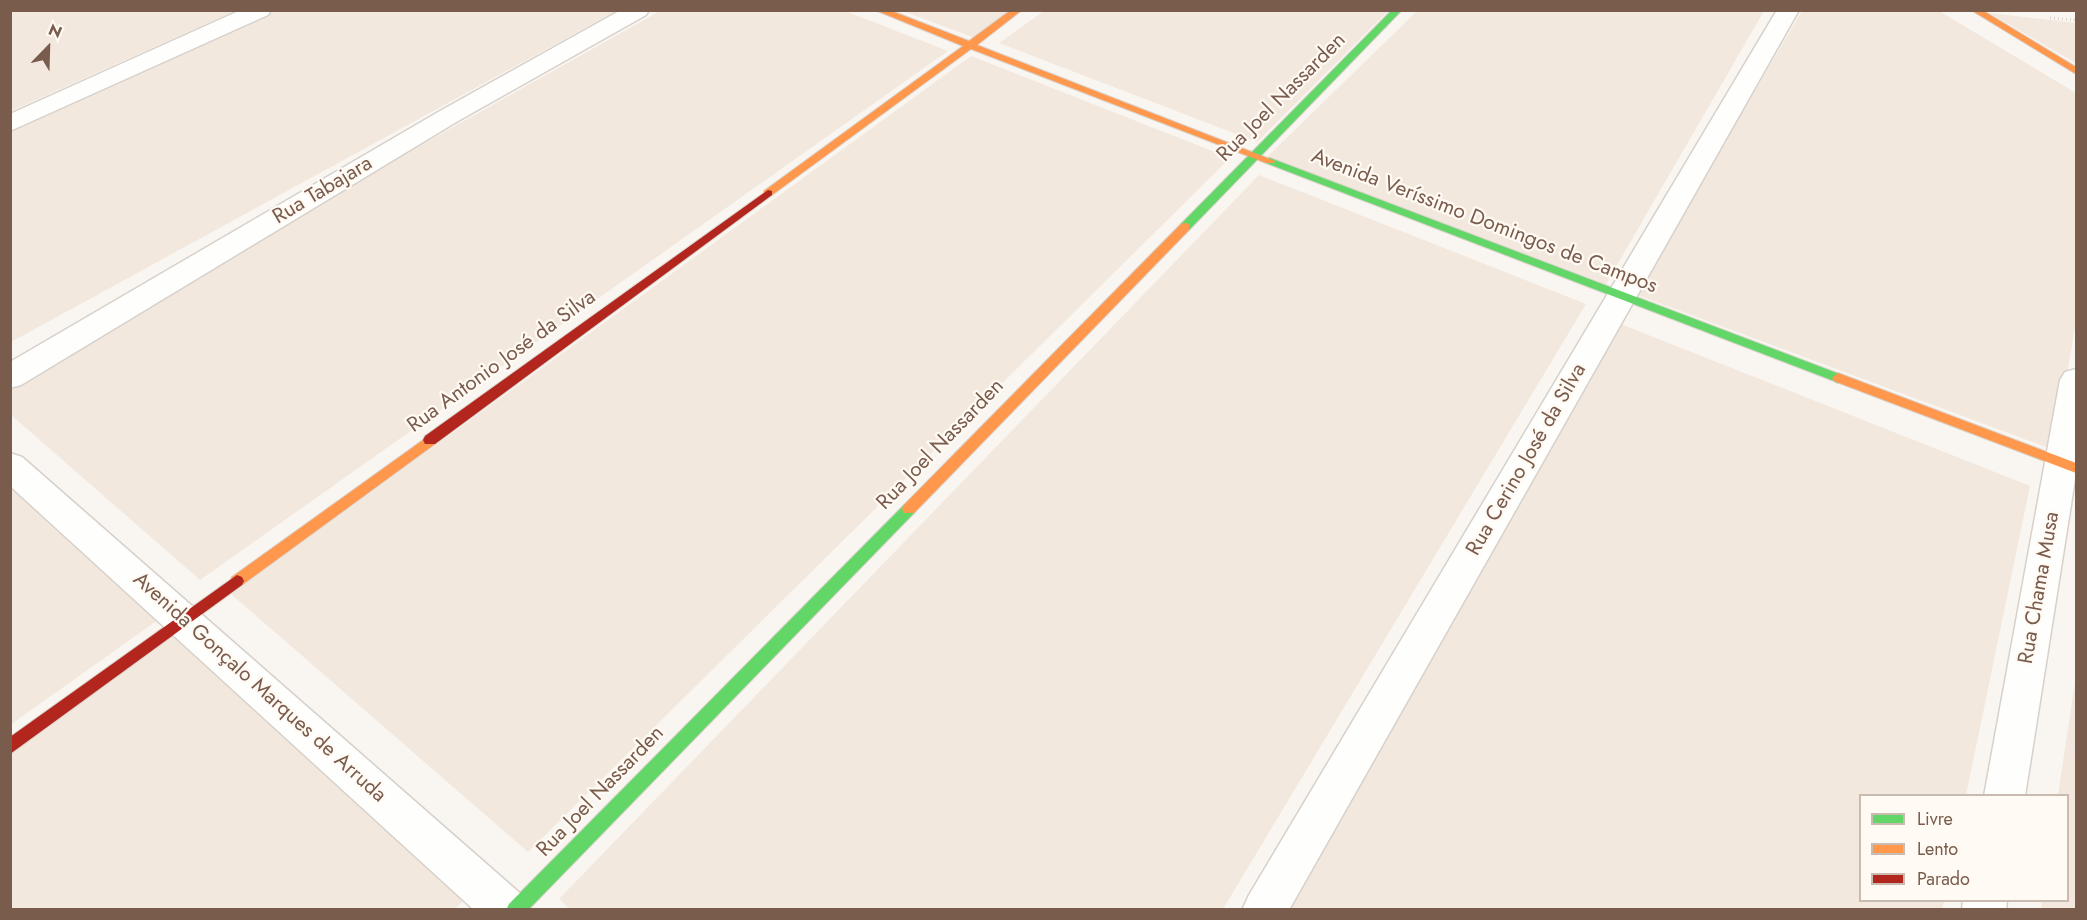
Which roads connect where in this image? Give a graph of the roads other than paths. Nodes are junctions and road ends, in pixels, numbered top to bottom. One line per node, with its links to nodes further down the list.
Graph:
1 (260, 10): 10 (street)
2 (638, 10): 13 (street, Rua Tabajara)
3 (879, 10): 8 (street, Avenida Veríssimo Domingos de Campos)
4 (1018, 10): 8 (street, Rua Antonio José da Silva)
5 (1398, 10): 11 (street, Rua Joel Nassarden)
6 (1788, 10): 12 (street, Rua Cerino José da Silva)
7 (1975, 10): 9 (street)
8 (972, 46): 11 (street, Avenida Veríssimo Domingos de Campos); 17 (street, Rua Antonio José da Silva)
9 (2076, 71)
10 (10, 124)
11 (1253, 156): 12 (street, Avenida Veríssimo Domingos de Campos); 21 (street, Rua Joel Nassarden)
12 (1622, 297): 15 (street, Avenida Veríssimo Domingos de Campos); 22 (street, Rua Cerino José da Silva)
13 (10, 377)
14 (2076, 380): 15 (street, Rua Chama Musa)
15 (2069, 465): 19 (street, Rua Chama Musa)
16 (10, 466): 17 (street, Avenida Gonçalo Marques de Arruda)
17 (183, 620): 18 (street, Rua Antonio José da Silva); 20 (street, Avenida Gonçalo Marques de Arruda)
18 (10, 747)
19 (2004, 794)
20 (507, 909)
21 (515, 909)
22 (1264, 909)

